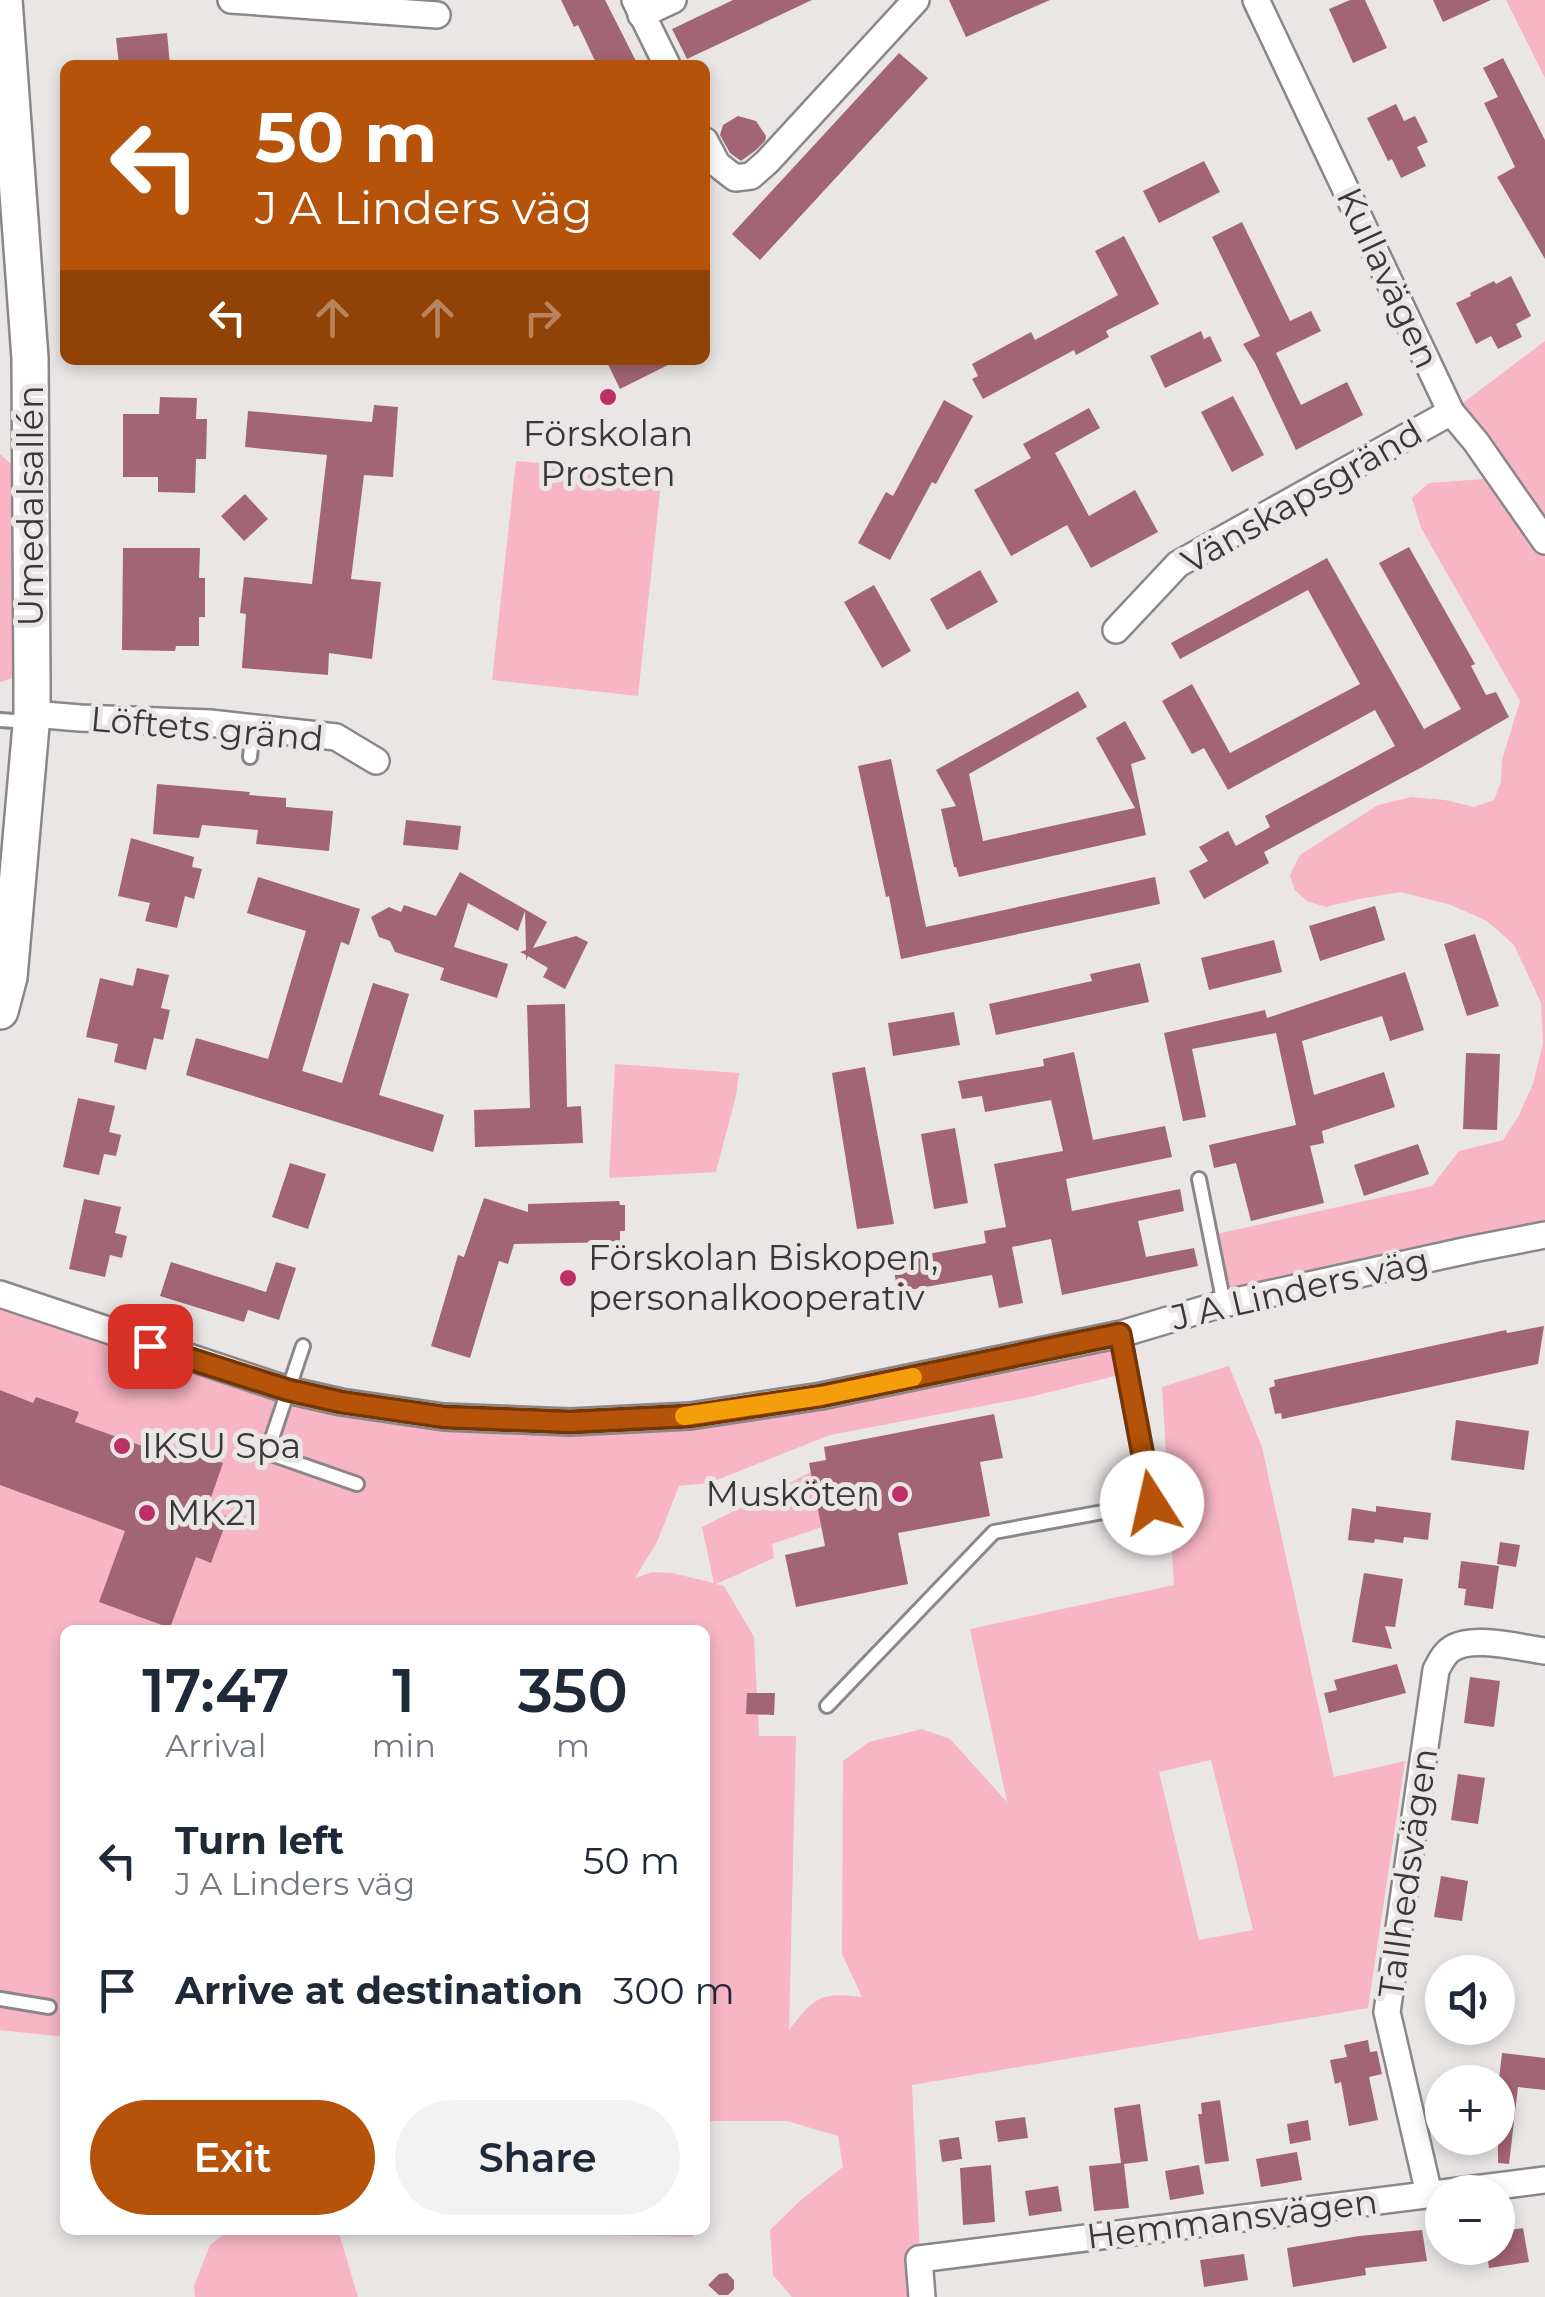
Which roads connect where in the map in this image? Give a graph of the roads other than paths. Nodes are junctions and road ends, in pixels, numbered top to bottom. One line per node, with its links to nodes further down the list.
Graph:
1 (4, 0): 13 (street, Umedalsallén)
2 (230, 0): 7 (street)
3 (673, 0): 6 (street)
4 (916, 0): 9 (street)
5 (1256, 0): 10 (street, Kullavägen)
6 (638, 7): 8 (street)
7 (437, 15)
8 (664, 60)
9 (710, 150)
10 (1451, 412): 11 (street, Kullavägen); 12 (street, Vänskapsgränd)
11 (1545, 542)
12 (1116, 630)
13 (16, 717): 14 (street, Löftets gränd); 17 (street, Umedalsallén)
14 (253, 728): 15 (lane); 16 (street, Löftets gränd)
15 (250, 757)
16 (376, 761)
17 (0, 1011)
18 (1199, 1179): 21 (lane)
19 (1545, 1236): 21 (street, J A Linders väg)
20 (0, 1294): 24 (street, J A Linders väg)
21 (1224, 1304): 22 (street, J A Linders väg)
22 (1120, 1334): 24 (street, J A Linders väg); 29 (lane)
23 (303, 1346): 24 (lane)
24 (288, 1390): 26 (lane)
25 (248, 1446): 26 (lane)
26 (267, 1454): 27 (lane)
27 (357, 1484)
28 (1545, 1651): 32 (street, Tallhedsvägen)
29 (827, 1706)
30 (0, 2000): 31 (lane)
31 (49, 2007)
32 (1425, 2176)
33 (1545, 2180): 34 (street, Hemmansvägen)
34 (1515, 2184)
35 (1425, 2195): 36 (street, Hemmansvägen)
36 (922, 2297)

